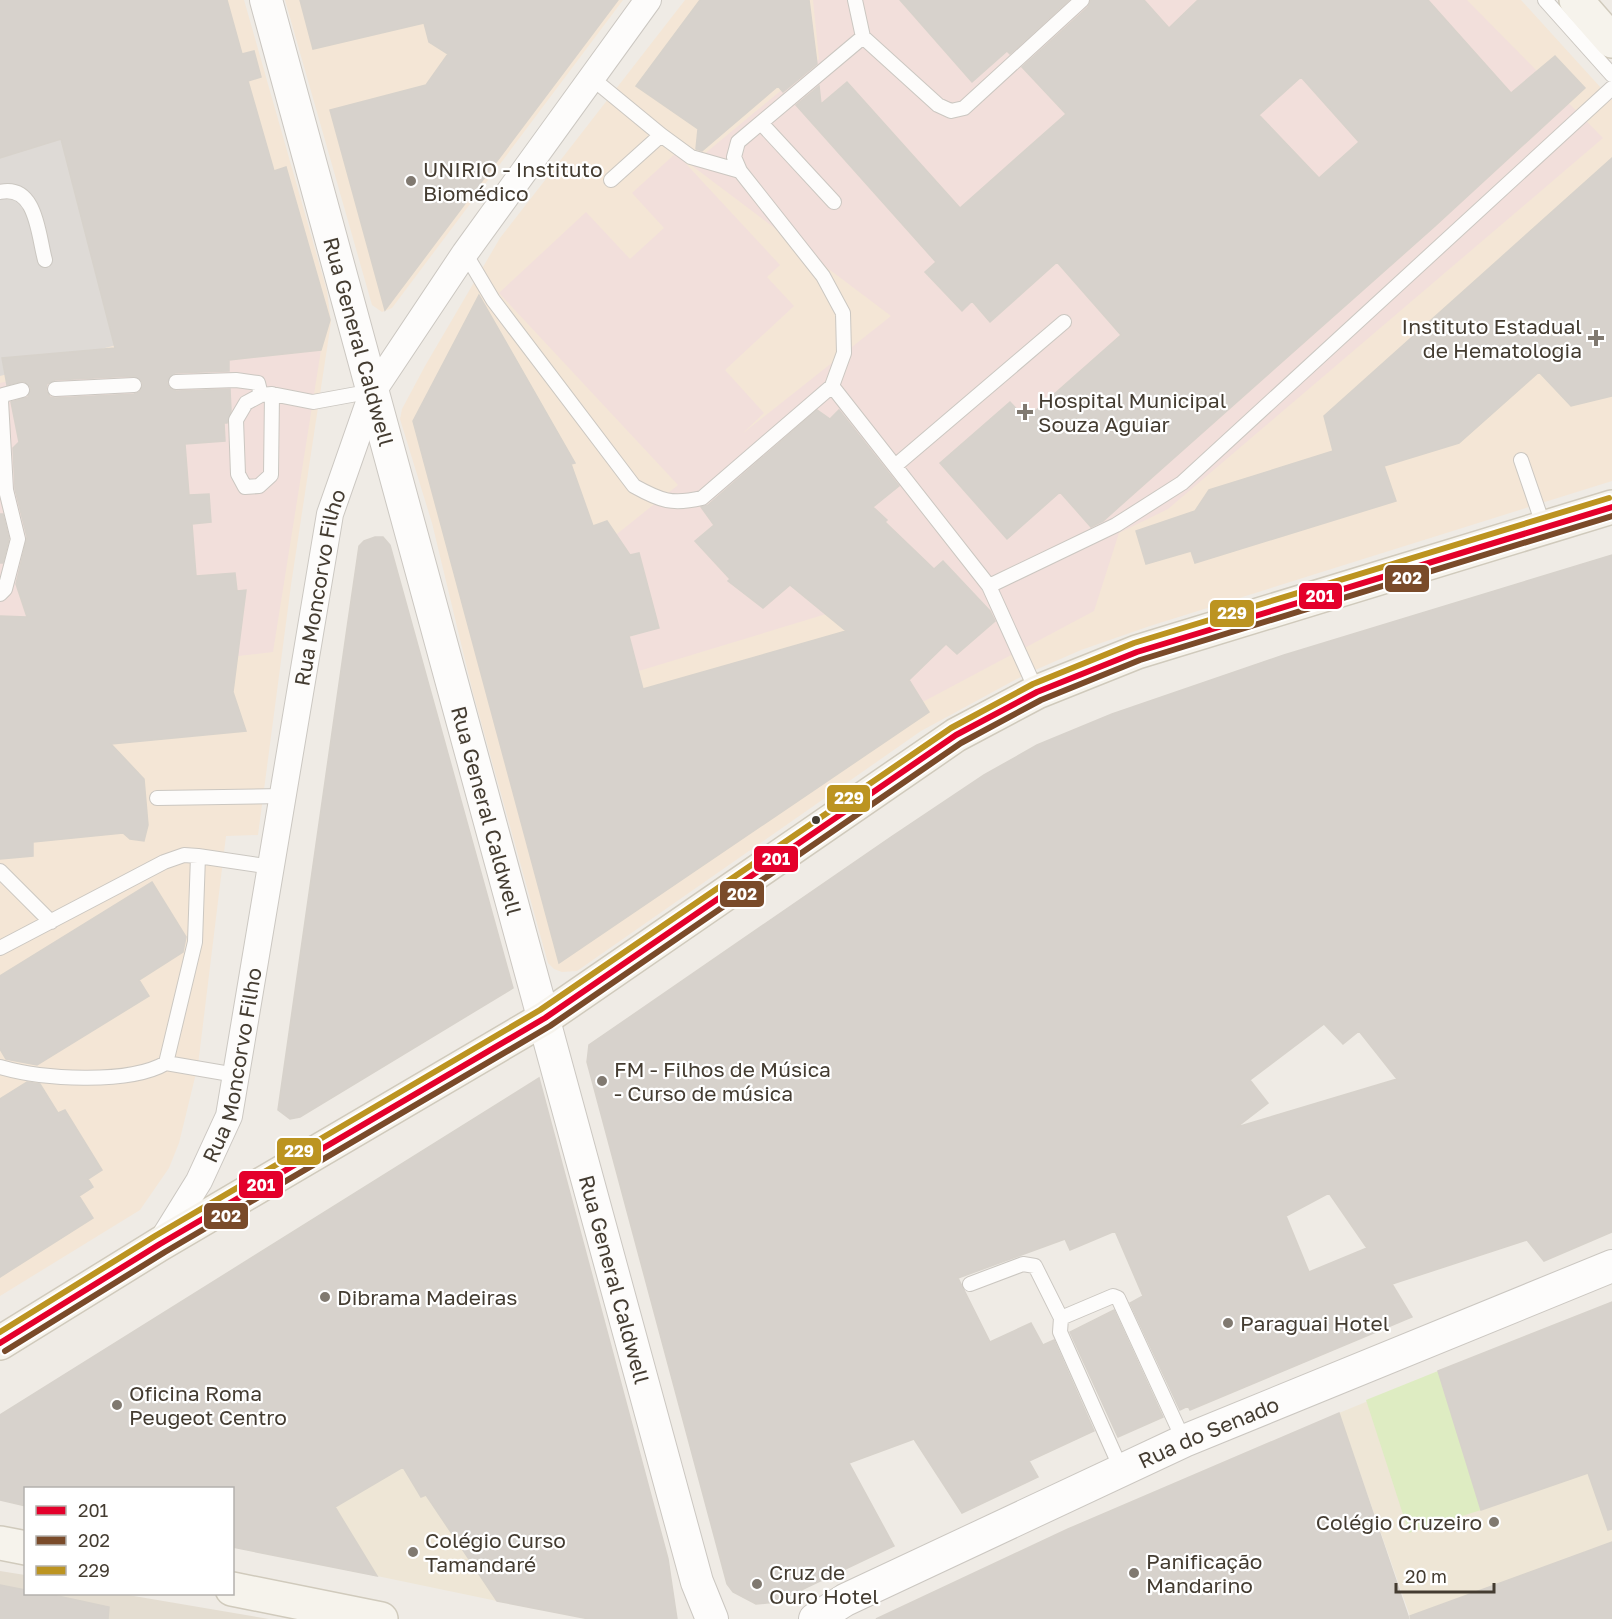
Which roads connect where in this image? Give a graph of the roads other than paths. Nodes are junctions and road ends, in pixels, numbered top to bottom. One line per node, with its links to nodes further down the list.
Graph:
1 (266, 0): 26 (street, Rua General Caldwell)
2 (648, 0): 10 (street, Rua Moncorvo Filho)
3 (855, 0): 7 (lane)
4 (1082, 0): 7 (lane)
5 (1545, 0): 9 (lane)
6 (1576, 0): 8 (main road)
7 (863, 37): 12 (lane)
8 (1612, 41)
9 (1612, 75)
10 (594, 79): 13 (lane); 18 (street, Rua Moncorvo Filho)
11 (1612, 88): 33 (lane)
12 (761, 123): 14 (lane); 17 (lane)
13 (661, 135): 14 (lane); 15 (lane)
14 (740, 171): 23 (lane)
15 (611, 180)
16 (0, 192): 19 (lane)
17 (834, 202)
18 (465, 253): 23 (lane); 26 (street, Rua Moncorvo Filho)
19 (45, 260)
20 (1064, 322): 29 (lane)
21 (176, 382): 27 (lane)
22 (134, 385): 24 (lane)
23 (832, 386): 29 (lane)
24 (55, 389)
25 (22, 390): 30 (lane)
26 (373, 391): 27 (lane); 36 (street, Rua Moncorvo Filho); 43 (street, Rua General Caldwell)
27 (266, 395): 27 (lane)
28 (1521, 460): 32 (lane)
29 (895, 466): 33 (lane)
30 (3, 490): 34 (lane)
31 (1612, 507): 32 (main road)
32 (1544, 527): 35 (main road)
33 (989, 586): 35 (lane)
34 (0, 594)
35 (1037, 692): 43 (main road)
36 (283, 796): 37 (lane); 39 (street, Rua Moncorvo Filho)
37 (157, 798)
38 (198, 856): 39 (lane); 41 (lane); 44 (lane)
39 (272, 867): 46 (street, Rua Moncorvo Filho)
40 (0, 872): 41 (lane)
41 (51, 922): 42 (lane)
42 (0, 948)
43 (545, 1018): 47 (main road); 58 (street, Rua General Caldwell)
44 (166, 1063): 45 (lane); 46 (lane)
45 (0, 1067)
46 (236, 1075): 47 (street, Rua Moncorvo Filho)
47 (160, 1244): 51 (main road)
48 (1612, 1266): 52 (street, Rua do Senado)
49 (970, 1284): 50 (lane)
50 (1061, 1318): 52 (lane); 53 (lane)
51 (0, 1343)
52 (1184, 1441): 53 (street, Rua do Senado)
53 (1122, 1470): 59 (street, Rua do Senado)
54 (0, 1543): 55 (main road)
55 (24, 1548)
56 (234, 1589): 57 (main road)
57 (381, 1619)
58 (712, 1619)
59 (814, 1619)

